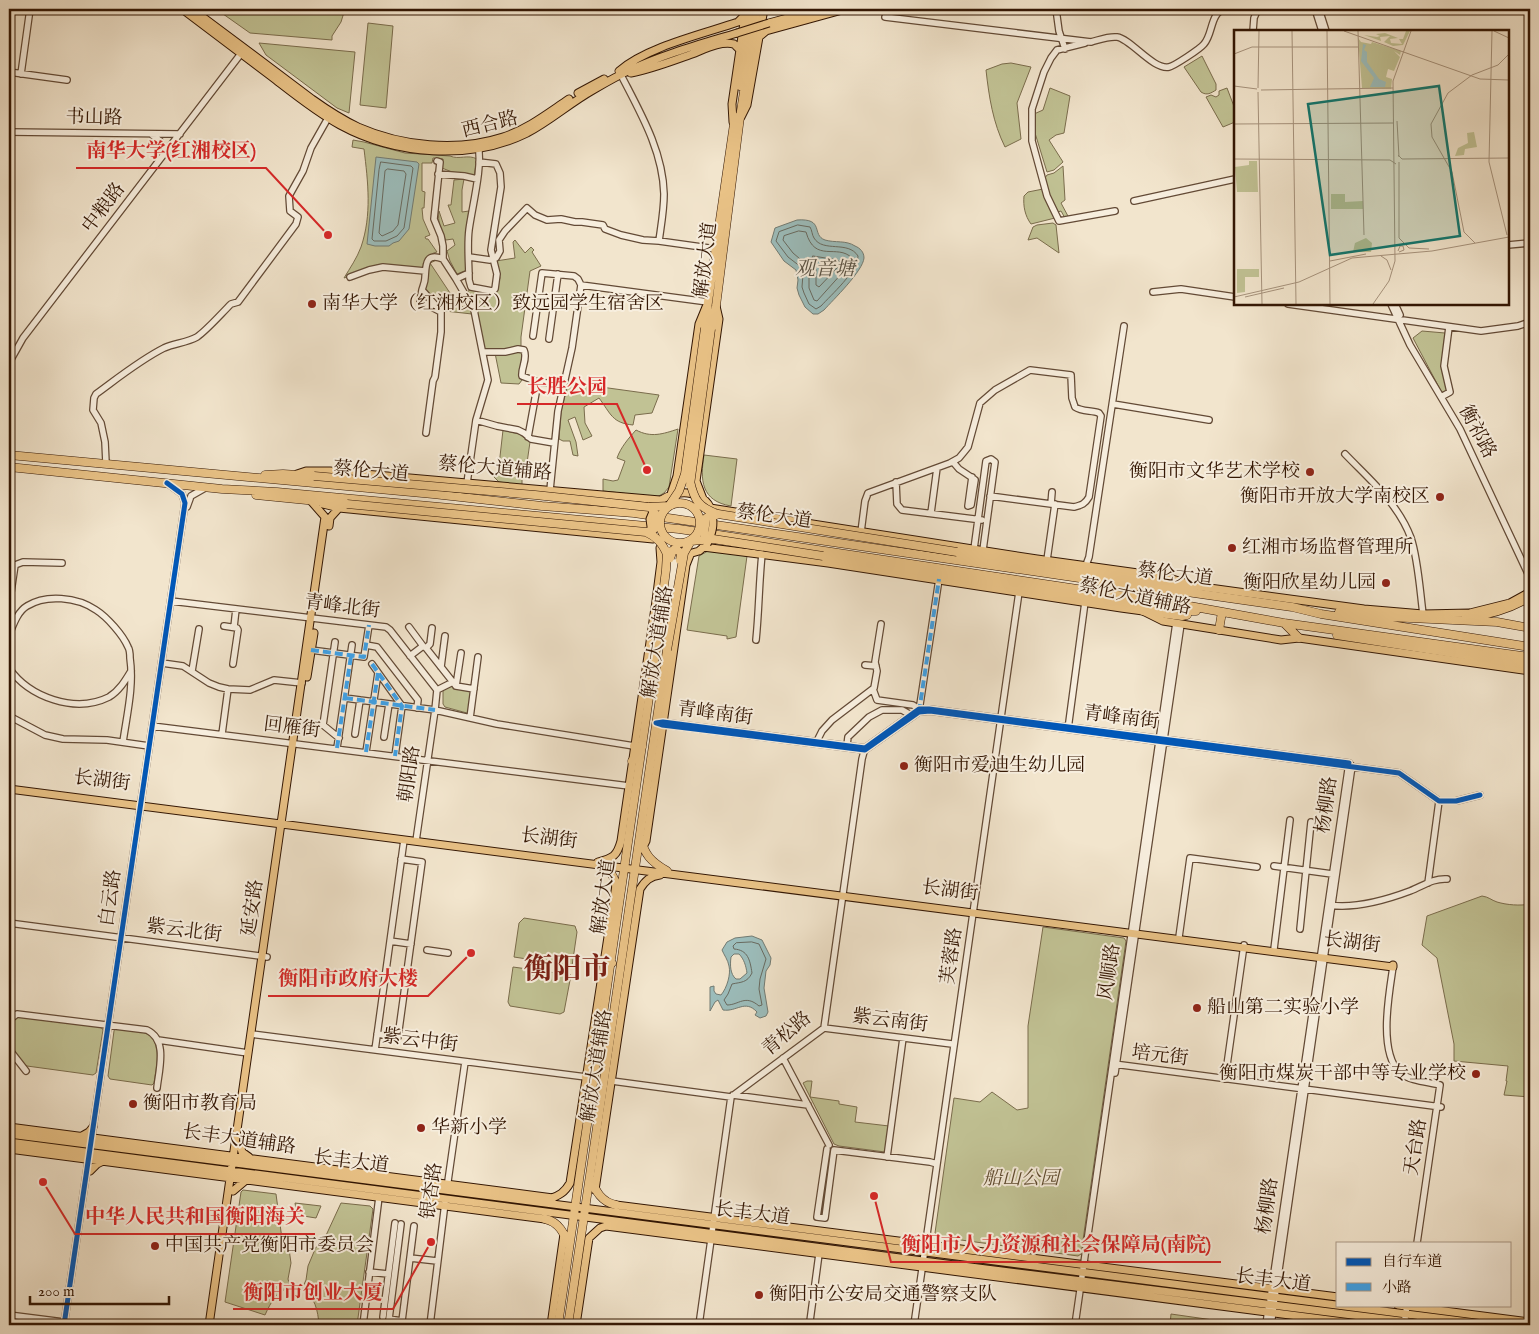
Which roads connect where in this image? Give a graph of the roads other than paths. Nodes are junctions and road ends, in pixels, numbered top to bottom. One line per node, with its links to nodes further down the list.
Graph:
1 (30, 9): 29 (street)
2 (182, 9): 25 (main road, 西合路)
3 (192, 9): 25 (main road, 西合路)
4 (757, 9): 31 (highway, 解放大道)
5 (765, 9): 6 (main road); 21 (main road)
6 (776, 9)
7 (808, 9): 17 (main road, 西合路)
8 (821, 9): 17 (main road, 西合路)
9 (846, 9): 21 (main road)
10 (1056, 9): 22 (street)
11 (1224, 9): 23 (street)
12 (1258, 9): 18 (street)
13 (1315, 9): 19 (street)
14 (1319, 9): 20 (street)
15 (748, 11): 26 (main road); 28 (main road); 33 (highway, 解放大道)
16 (884, 17): 22 (street)
17 (769, 22): 28 (main road, 西合路, bridge)
18 (1253, 30)
19 (1322, 30)
20 (1326, 30)
21 (759, 38): 31 (main road)
22 (1062, 39): 23 (street); 24 (street)
23 (1091, 42): 24 (street)
24 (1064, 48): 45 (street)
25 (242, 50): 32 (main road, 西合路); 36 (street, 中粮路); 37 (main road, 西合路)
26 (740, 50): 28 (main road); 33 (main road)
27 (9, 72): 29 (street)
28 (620, 73): 37 (main road, 西合路); 46 (street)
29 (21, 74): 30 (street)
30 (67, 80)
31 (740, 117): 65 (highway, 解放大道)
32 (328, 118): 37 (main road, 西合路); 88 (street)
33 (734, 127): 49 (highway, 解放大道)
34 (9, 132): 35 (street, 书山路)
35 (150, 134): 36 (street, 书山路); 38 (street)
36 (178, 134): 38 (street, 中粮路); 75 (street, 中粮路)
37 (478, 145): 40 (street)
38 (163, 151): 74 (street, 中粮路)
39 (436, 161): 41 (street)
40 (479, 162): 42 (street); 52 (street)
41 (438, 174): 42 (street); 50 (street)
42 (477, 179): 51 (street)
43 (1234, 179): 44 (street)
44 (1134, 201)
45 (1115, 211)
46 (659, 241): 49 (street); 52 (street)
47 (1530, 242): 48 (street)
48 (1509, 245)
49 (716, 249): 61 (highway, 解放大道)
50 (443, 258): 53 (street); 57 (street)
51 (469, 258): 52 (street); 54 (street)
52 (494, 259): 54 (street)
53 (425, 271): 56 (street); 82 (street)
54 (469, 273): 57 (street)
55 (558, 274): 58 (street); 71 (street); 72 (street)
56 (350, 277)
57 (456, 279): 73 (street)
58 (581, 285): 61 (street); 77 (street)
59 (1152, 292): 60 (street)
60 (1234, 296)
61 (708, 302): 70 (highway, 解放大道); 104 (main road)
62 (1295, 305): 66 (street)
63 (1392, 305): 66 (street, 衡祁路)
64 (1395, 305): 66 (street, 衡祁路)
65 (716, 306): 70 (highway, 解放大道); 106 (main road)
66 (1400, 319): 69 (street); 78 (street, 衡祁路)
67 (1530, 322): 69 (street)
68 (1124, 326): 79 (street)
69 (1450, 327): 78 (street)
70 (708, 329): 93 (highway, 解放大道, bridge); 102 (highway, 解放大道, bridge)
71 (533, 336)
72 (549, 339)
73 (483, 352): 76 (street); 80 (street)
74 (9, 358)
75 (9, 363)
76 (538, 382): 77 (street); 83 (street)
77 (564, 385): 84 (street)
78 (1442, 396): 133 (street, 衡祁路); 137 (street, 衡祁路)
79 (1112, 404): 81 (street); 132 (street)
80 (476, 420): 83 (street); 95 (street)
81 (1209, 420)
82 (426, 433)
83 (528, 437): 84 (street)
84 (554, 443): 101 (street)
85 (1345, 454): 154 (street)
86 (9, 455): 88 (highway, 蔡伦大道)
87 (953, 462): 90 (street); 97 (street); 109 (street)
88 (106, 463): 92 (highway, 蔡伦大道)
89 (9, 467): 96 (highway, 蔡伦大道)
90 (936, 468): 94 (street); 114 (street)
91 (297, 474): 92 (highway); 95 (main road, 蔡伦大道辅路); 108 (highway, bridge)
92 (241, 476): 139 (highway, 蔡伦大道)
93 (690, 481): 112 (highway, bridge); 113 (highway, 解放大道, bridge)
94 (896, 482): 114 (street); 118 (street)
95 (467, 483): 101 (main road, 蔡伦大道辅路)
96 (168, 484): 99 (highway, 蔡伦大道); 146 (street, 白云路)
97 (983, 485): 98 (street); 98 (street); 115 (street)
98 (992, 486): 105 (street)
99 (206, 488): 100 (highway, 蔡伦大道); 146 (street, 白云路)
100 (222, 489): 107 (highway); 151 (highway, 蔡伦大道)
101 (550, 490): 108 (main road, 蔡伦大道辅路)
102 (679, 491): 108 (highway, bridge); 110 (highway, 解放大道, bridge)
103 (1052, 492): 109 (street)
104 (671, 494): 106 (main road); 108 (main road)
105 (990, 496): 109 (street); 116 (street)
106 (703, 499): 112 (main road)
107 (311, 501): 111 (main road); 119 (highway, bridge); 155 (main road, 延安路)
108 (655, 504): 110 (highway, bridge); 119 (highway, bridge)
109 (1053, 504): 129 (street)
110 (669, 506): 113 (highway, bridge); 117 (highway, bridge)
111 (339, 508): 119 (main road); 155 (main road, 延安路)
112 (713, 511): 118 (main road, 蔡伦大道辅路); 121 (highway, bridge); 124 (highway, bridge)
113 (698, 513): 120 (highway, bridge)
114 (930, 513): 115 (street)
115 (978, 519): 116 (street); 124 (street)
116 (987, 520): 123 (street)
117 (662, 532): 120 (highway, bridge); 125 (highway, 解放大道, bridge)
118 (861, 532): 124 (main road, 蔡伦大道辅路)
119 (650, 535): 122 (main road); 125 (highway, bridge)
120 (691, 541): 121 (highway, bridge); 130 (highway, 解放大道, bridge)
121 (707, 542): 126 (main road); 127 (main road); 128 (highway, bridge); 130 (highway, bridge)
122 (660, 548): 127 (main road); 230 (main road, 解放大道辅路)
123 (983, 550): 124 (main road, 蔡伦大道辅路); 129 (main road, 蔡伦大道辅路)
124 (972, 551): 132 (highway)
125 (667, 554): 142 (highway, 解放大道, bridge)
126 (762, 554): 128 (main road); 170 (street)
127 (690, 555): 217 (main road, 解放大道辅路)
128 (826, 559): 135 (highway)
129 (1048, 560): 132 (main road, 蔡伦大道辅路)
130 (682, 562): 144 (highway, 解放大道, bridge)
131 (62, 563): 148 (street)
132 (1086, 568): 134 (highway)
133 (1530, 573)
134 (1138, 576): 136 (main road, 蔡伦大道辅路); 139 (highway)
135 (939, 577): 140 (highway); 212 (street)
136 (1166, 577): 138 (main road, 蔡伦大道辅路); 139 (highway)
137 (1530, 578)
138 (1195, 586): 139 (highway); 154 (main road, 蔡伦大道辅路)
139 (1177, 588): 149 (highway, 蔡伦大道)
140 (1021, 589): 145 (highway); 216 (street, 芙蓉路)
141 (1530, 592): 154 (main road, 蔡伦大道辅路)
142 (662, 597): 144 (highway, bridge); 230 (highway, 解放大道, bridge)
143 (1530, 597): 154 (highway)
144 (676, 599): 217 (highway, 解放大道, bridge)
145 (1086, 599): 147 (highway); 219 (street)
146 (172, 601): 150 (street, 青峰北街); 187 (street, 白云路)
147 (1114, 603): 151 (highway); 152 (main road, 蔡伦大道辅路)
148 (9, 606)
149 (1292, 607): 154 (highway); 175 (highway, 蔡伦大道)
150 (236, 609): 155 (street, 青峰北街); 161 (street)
151 (1211, 610): 152 (highway); 153 (highway, 蔡伦大道)
152 (1143, 611): 156 (main road, 蔡伦大道辅路)
153 (1222, 612): 157 (highway, 蔡伦大道); 166 (highway)
154 (1425, 616): 164 (highway)
155 (313, 618): 159 (street, 青峰北街); 176 (main road, 延安路); 199 (main road, 延安路)
156 (1178, 623): 166 (main road, 蔡伦大道辅路); 224 (street, 风顺路)
157 (1284, 623): 169 (highway); 179 (highway); 184 (highway, 蔡伦大道)
158 (881, 624): 192 (street)
159 (369, 625): 173 (street); 181 (street, 青峰北街)
160 (224, 626): 161 (street)
161 (234, 627): 188 (street)
162 (409, 627): 174 (street)
163 (432, 628): 174 (street)
164 (1530, 628)
165 (199, 629): 196 (street)
166 (1219, 630): 169 (main road, 蔡伦大道辅路)
167 (9, 635): 195 (street)
168 (445, 636): 193 (street)
169 (1299, 638): 185 (main road, 蔡伦大道辅路)
170 (756, 640)
171 (335, 642): 177 (street)
172 (352, 645): 180 (street)
173 (366, 645): 180 (street); 210 (street)
174 (424, 647): 181 (street); 193 (street)
175 (1530, 647)
176 (311, 650): 177 (street); 227 (main road, 延安路)
177 (334, 653): 180 (street); 223 (street)
178 (461, 653): 200 (street)
179 (1450, 653): 182 (highway); 185 (highway)
180 (351, 656): 205 (street)
181 (410, 656): 204 (street, 青峰北街)
182 (1474, 656): 186 (highway); 191 (highway)
183 (478, 657): 202 (street)
184 (1530, 657)
185 (1456, 660): 186 (main road, 蔡伦大道辅路)
186 (1466, 661): 197 (main road, 蔡伦大道辅路)
187 (163, 663): 196 (street); 218 (street, 白云路)
188 (233, 664)
189 (372, 664): 198 (street)
190 (865, 665): 192 (street)
191 (1530, 665)
192 (876, 666): 203 (street)
193 (441, 667): 200 (street)
194 (9, 668): 195 (street)
195 (132, 669): 226 (street)
196 (192, 671): 201 (street)
197 (1530, 671)
198 (378, 672): 207 (street); 209 (street)
199 (302, 683): 201 (street); 227 (main road, 延安路)
200 (455, 684): 202 (street); 204 (street)
201 (228, 689): 220 (street)
202 (474, 689): 215 (street)
203 (873, 689): 212 (street, 青峰南街); 225 (street)
204 (437, 690): 211 (street)
205 (345, 698): 206 (street); 223 (street)
206 (360, 700): 207 (street); 221 (street)
207 (374, 702): 208 (street); 233 (street)
208 (389, 704): 209 (street); 222 (street)
209 (402, 706): 210 (street); 234 (street)
210 (417, 708): 211 (street)
211 (435, 710): 215 (street); 235 (street, 朝阳路)
212 (919, 710): 213 (street); 216 (street, 青峰南街); 232 (street)
213 (911, 715): 228 (street); 232 (street)
214 (9, 716): 226 (street)
215 (470, 718): 230 (street)
216 (1003, 719): 219 (street, 青峰南街); 265 (street, 芙蓉路)
217 (660, 723): 225 (street, 青峰南街); 232 (street, 青峰南街); 248 (highway, 解放大道); 248 (main road, 解放大道辅路)
218 (153, 726): 220 (street, 回雁街); 229 (street, 白云路); 242 (street, 白云路)
219 (1069, 728): 224 (street, 青峰南街)
220 (222, 734): 227 (street, 回雁街)
221 (355, 734)
222 (384, 737)
223 (339, 738): 231 (street)
224 (1161, 740): 237 (street, 青峰南街); 268 (street, 风顺路)
225 (817, 741): 228 (street, 青峰南街)
226 (123, 742): 229 (street)
227 (295, 743): 231 (street, 回雁街); 245 (main road, 延安路)
228 (847, 745): 232 (street, 青峰南街)
229 (149, 746): 242 (street, 白云路)
230 (638, 746): 236 (highway); 252 (highway, 解放大道)
231 (337, 748): 233 (street, 回雁街)
232 (864, 749): 262 (street, 青松路)
233 (366, 752): 234 (street, 回雁街)
234 (395, 756): 235 (street, 回雁街)
235 (428, 760): 238 (street, 回雁街); 247 (street, 朝阳路)
236 (632, 761): 238 (main road)
237 (1350, 765): 241 (street, 青峰南街); 258 (street, 杨柳路); 264 (street, 杨柳路)
238 (629, 786): 250 (main road)
239 (9, 787): 242 (main road, 长湖街)
240 (1480, 795): 241 (street)
241 (1439, 801): 260 (street)
242 (142, 804): 245 (main road, 长湖街); 270 (street, 白云路)
243 (1290, 820): 254 (street)
244 (1311, 822): 256 (street)
245 (284, 823): 246 (main road, 长湖街); 247 (main road, 长湖街); 277 (main road, 延安路)
246 (404, 840): 247 (main road, 长湖街); 249 (street)
247 (416, 840): 250 (main road, 长湖街)
248 (640, 848): 255 (highway, 解放大道); 257 (highway)
249 (401, 859): 271 (street); 272 (street)
250 (598, 863): 252 (main road, 长湖街); 261 (highway)
251 (1274, 866): 254 (street)
252 (625, 867): 255 (main road, 长湖街); 263 (highway, 解放大道)
253 (1257, 867): 269 (street)
254 (1284, 867): 256 (street); 274 (street)
255 (634, 868): 257 (main road, 长湖街); 281 (highway, 解放大道)
256 (1306, 870): 258 (street); 267 (street)
257 (666, 872): 262 (main road, 长湖街); 278 (main road, 解放大道辅路)
258 (1332, 874): 264 (street, 杨柳路)
259 (1447, 879): 260 (street)
260 (1428, 883): 264 (street)
261 (616, 884): 263 (highway); 283 (main road, 解放大道辅路)
262 (843, 895): 265 (main road, 长湖街); 287 (street, 青松路)
263 (620, 901): 280 (highway, 解放大道)
264 (1330, 905): 279 (street, 杨柳路)
265 (976, 912): 268 (main road, 长湖街); 329 (street, 芙蓉路); 363 (street, 芙蓉路)
266 (9, 923): 270 (street, 紫云北街)
267 (1300, 930)
268 (1133, 932): 269 (main road, 长湖街); 273 (main road, 长湖街); 298 (street, 风顺路)
269 (1179, 937): 273 (main road, 长湖街)
270 (122, 938): 277 (street, 紫云北街); 286 (street, 白云路)
271 (390, 941): 272 (street); 288 (street)
272 (411, 944): 288 (street)
273 (1244, 947): 274 (main road, 长湖街); 279 (main road, 长湖街); 302 (street)
274 (1274, 949): 279 (main road, 长湖街)
275 (427, 950): 276 (street)
276 (448, 953)
277 (265, 956): 289 (main road, 延安路)
278 (630, 957): 281 (main road); 303 (main road, 解放大道辅路)
279 (1322, 957): 282 (main road, 长湖街); 305 (street, 杨柳路)
280 (612, 962): 283 (highway); 284 (highway, 解放大道)
281 (620, 963): 303 (highway, 解放大道)
282 (1393, 968): 308 (street, 天台路)
283 (602, 975): 284 (highway); 301 (main road, 解放大道辅路)
284 (608, 989): 299 (highway, 解放大道)
285 (9, 1020): 286 (street)
286 (109, 1025): 291 (street); 310 (street, 白云路)
287 (824, 1028): 290 (street, 紫云南街); 296 (street, 青松路)
288 (377, 1034): 294 (street)
289 (253, 1035): 294 (street, 紫云中街); 295 (main road, 延安路); 318 (main road, 延安路)
290 (902, 1038): 292 (street, 紫云南街); 324 (street)
291 (158, 1040): 295 (street); 304 (street)
292 (952, 1044)
293 (9, 1046): 300 (street)
294 (375, 1050): 297 (street, 紫云中街)
295 (248, 1053): 318 (main road, 延安路)
296 (783, 1058): 306 (street, 青松路); 307 (street)
297 (465, 1062): 301 (street, 紫云中街); 343 (street, 银杏路)
298 (1115, 1064): 302 (street, 培元街); 368 (street, 风顺路)
299 (596, 1065): 301 (highway); 350 (highway, 解放大道)
300 (26, 1070)
301 (586, 1077): 345 (main road, 解放大道辅路)
302 (1225, 1078): 305 (street, 培元街)
303 (607, 1081): 306 (street); 335 (highway, 解放大道); 339 (main road, 解放大道辅路)
304 (156, 1088)
305 (1303, 1088): 308 (street, 培元街); 375 (street, 杨柳路)
306 (732, 1096): 307 (street); 353 (street)
307 (808, 1105): 319 (street)
308 (1438, 1106): 361 (street, 天台路)
309 (9, 1127): 311 (main road, 长丰大道辅路)
310 (94, 1129): 313 (main road); 315 (main road); 320 (street, 白云路)
311 (33, 1130): 313 (main road, 长丰大道辅路); 314 (main road)
312 (9, 1134): 314 (main road, 长丰大道)
313 (81, 1136): 317 (main road); 320 (main road, 长丰大道辅路)
314 (49, 1140): 317 (main road, 长丰大道)
315 (110, 1140): 320 (main road, 长丰大道辅路); 322 (main road, 长丰大道辅路)
316 (9, 1142): 320 (main road, 长丰大道)
317 (64, 1142): 320 (main road, 长丰大道)
318 (237, 1145): 322 (main road); 326 (main road); 330 (main road, 延安路)
319 (830, 1148): 319 (street); 324 (street)
320 (91, 1149): 323 (main road, 长丰大道); 325 (main road, 长丰大道辅路); 327 (main road, 长丰大道); 328 (main road, 长丰大道辅路); 331 (street, 白云路)
321 (9, 1150): 325 (main road, 长丰大道辅路)
322 (222, 1154): 327 (main road); 330 (main road, 长丰大道辅路)
323 (116, 1156): 328 (main road); 330 (main road, 长丰大道)
324 (888, 1157): 329 (street)
325 (74, 1158): 331 (main road)
326 (251, 1158): 330 (main road, 长丰大道辅路); 332 (main road, 长丰大道辅路)
327 (207, 1160): 330 (main road, 长丰大道)
328 (102, 1162): 331 (main road); 334 (main road, 长丰大道辅路)
329 (937, 1163): 363 (street, 芙蓉路)
330 (234, 1167): 332 (main road, 长丰大道); 333 (main road, 长丰大道); 334 (main road, 长丰大道辅路); 336 (main road, 长丰大道辅路); 340 (main road, 延安路)
331 (88, 1170): 384 (street, 白云路)
332 (310, 1172): 333 (main road, 长丰大道); 337 (main road, 长丰大道); 343 (main road, 长丰大道辅路); 343 (main road, 长丰大道)
333 (261, 1175): 336 (main road)
334 (211, 1176): 340 (main road)
335 (589, 1177): 339 (highway); 351 (highway, 解放大道)
336 (245, 1180): 340 (main road); 344 (main road, 长丰大道辅路)
337 (361, 1188): 341 (main road, 长丰大道); 344 (main road)
338 (496, 1190): 342 (main road, 长丰大道辅路); 343 (main road, 长丰大道辅路); 346 (main road)
339 (595, 1190): 349 (highway)
340 (231, 1191): 385 (main road, 延安路); 386 (main road, 延安路)
341 (393, 1192): 343 (main road, 长丰大道); 344 (main road)
342 (525, 1194): 345 (main road, 长丰大道辅路); 346 (main road)
343 (446, 1195): 344 (main road, 长丰大道辅路); 346 (main road, 长丰大道); 348 (main road, 长丰大道); 352 (main road, 长丰大道辅路); 366 (street, 银杏路)
344 (379, 1197): 370 (street)
345 (553, 1198): 347 (main road)
346 (509, 1199): 347 (main road, 长丰大道)
347 (537, 1203): 350 (main road, 长丰大道)
348 (488, 1204): 350 (main road, 长丰大道); 352 (main road)
349 (616, 1205): 353 (main road)
350 (574, 1212): 351 (main road, 长丰大道); 362 (highway, 解放大道)
351 (584, 1213): 355 (main road, 长丰大道); 358 (main road, 长丰大道); 391 (highway, 解放大道)
352 (516, 1215): 354 (main road, 长丰大道辅路)
353 (714, 1218): 358 (street); 363 (main road)
354 (545, 1219): 359 (highway)
355 (621, 1222): 357 (main road); 360 (main road, 长丰大道)
356 (414, 1226): 365 (street)
357 (606, 1226): 360 (main road); 392 (main road)
358 (713, 1226): 360 (street); 363 (main road, 长丰大道)
359 (564, 1234): 362 (highway); 389 (main road)
360 (711, 1237): 364 (main road, 长丰大道); 393 (street)
361 (1419, 1242)
362 (569, 1247): 390 (highway, 解放大道)
363 (926, 1249): 367 (street, 芙蓉路); 368 (main road); 372 (main road, 长丰大道)
364 (819, 1251): 367 (main road, 长丰大道); 382 (street)
365 (410, 1258): 366 (street); 371 (street)
366 (437, 1261): 388 (street, 银杏路)
367 (924, 1264): 374 (main road, 长丰大道); 394 (street, 芙蓉路)
368 (1085, 1265): 372 (street, 风顺路); 375 (main road)
369 (395, 1271): 371 (street); 371 (street); 373 (street)
370 (369, 1272): 373 (street); 387 (street)
371 (408, 1272)
372 (1084, 1273): 374 (street, 风顺路); 377 (main road, 长丰大道)
373 (388, 1274): 381 (street)
374 (1082, 1285): 377 (main road, 长丰大道); 395 (street, 风顺路)
375 (1274, 1289): 376 (main road); 377 (street, 杨柳路)
376 (1336, 1298)
377 (1271, 1305): 380 (main road, 长丰大道); 396 (street, 杨柳路); 397 (street, 杨柳路); 398 (main road)
378 (1399, 1306): 380 (main road)
379 (9, 1315): 384 (street)
380 (1408, 1315): 383 (main road); 399 (main road, 长丰大道); 400 (main road, 长丰大道)
381 (383, 1317)
382 (810, 1321)
383 (1530, 1322)
384 (65, 1324)
385 (209, 1325)
386 (214, 1325)
387 (363, 1325)
388 (430, 1325)
389 (551, 1325)
390 (558, 1325)
391 (568, 1325)
392 (576, 1325)
393 (699, 1325)
394 (915, 1325)
395 (1076, 1325)
396 (1266, 1325)
397 (1271, 1325)
398 (1367, 1325)
399 (1432, 1325)
400 (1492, 1325)

